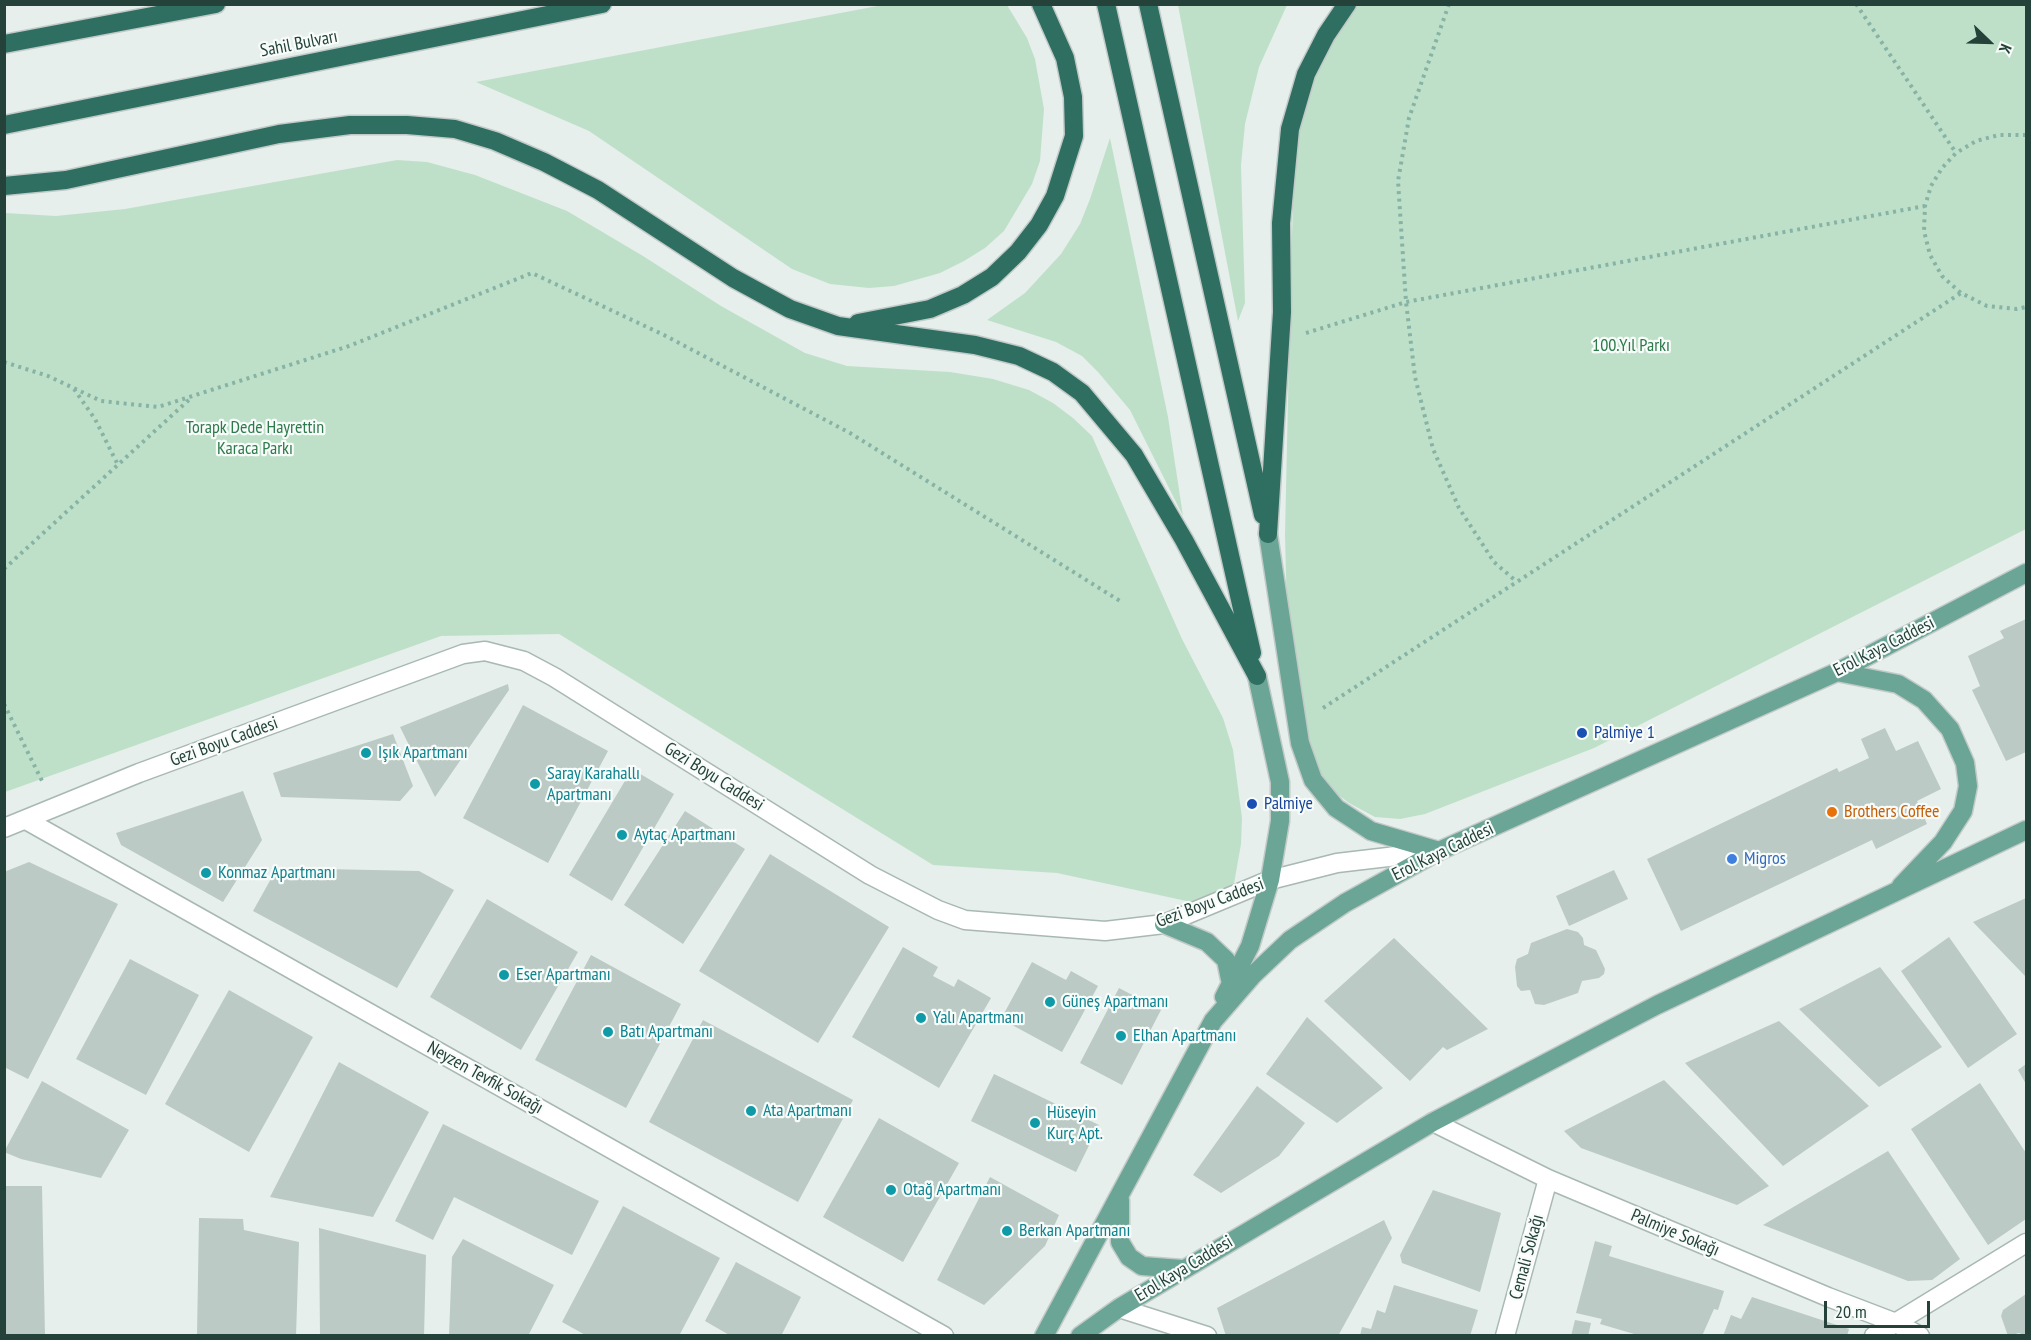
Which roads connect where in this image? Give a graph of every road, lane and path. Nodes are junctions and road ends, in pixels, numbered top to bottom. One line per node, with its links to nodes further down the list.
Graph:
1 (216, 4): 9 (highway)
2 (602, 4): 10 (highway, Sahil Bulvarı)
3 (1041, 4): 20 (highway)
4 (1106, 4): 32 (highway)
5 (1148, 4): 26 (highway)
6 (1347, 4): 21 (highway)
7 (1449, 4): 17 (path)
8 (1856, 4): 13 (path)
9 (4, 44)
10 (4, 125)
11 (1999, 135): 12 (path); 13 (path); 19 (path)
12 (2026, 135)
13 (1956, 153): 15 (path)
14 (4, 186): 20 (highway)
15 (1925, 206): 16 (path); 17 (path)
16 (1961, 293): 19 (path); 29 (path)
17 (1406, 302): 21 (path); 29 (path)
18 (2026, 307): 19 (path)
19 (2017, 309)
20 (838, 326): 32 (highway)
21 (1281, 341): 26 (highway)
22 (4, 362): 23 (path)
23 (73, 388): 24 (path); 25 (path)
24 (195, 395): 25 (path); 30 (path)
25 (118, 465): 27 (path)
26 (1268, 534): 34 (main road)
27 (4, 569)
28 (2026, 573): 31 (main road, Erol Kaya Caddesi)
29 (1517, 582): 34 (path)
30 (1120, 601)
31 (1837, 672): 39 (main road, Erol Kaya Caddesi); 41 (main road)
32 (1257, 676): 40 (main road)
33 (4, 704): 35 (path)
34 (1297, 725): 39 (main road)
35 (55, 808): 36 (street, Gezi Boyu Caddesi); 42 (street, Gezi Boyu Caddesi)
36 (26, 820): 37 (street, Gezi Boyu Caddesi); 52 (street, Neyzen Tevfik Sokağı)
37 (4, 828)
38 (2026, 830): 41 (main road, Erol Kaya Caddesi)
39 (1439, 851): 40 (street, Gezi Boyu Caddesi); 44 (main road, Erol Kaya Caddesi)
40 (1270, 880): 42 (street, Gezi Boyu Caddesi); 43 (main road)
41 (1893, 893): 45 (main road, Erol Kaya Caddesi)
42 (1164, 924): 43 (main road)
43 (1231, 984): 44 (main road)
44 (1213, 1021): 47 (main road, Erol Kaya Caddesi)
45 (1433, 1122): 46 (street, Palmiye Sokağı); 49 (main road, Erol Kaya Caddesi)
46 (1548, 1179): 51 (street, Palmiye Sokağı); 56 (street, Cemali Sokağı)
47 (1121, 1192): 49 (main road); 53 (main road, Erol Kaya Caddesi)
48 (2026, 1243): 51 (street)
49 (1185, 1269): 50 (main road, Erol Kaya Caddesi)
50 (1119, 1308): 54 (main road, Erol Kaya Caddesi); 55 (street)
51 (1896, 1323): 57 (street); 58 (street, Palmiye Sokağı)
52 (944, 1335)
53 (1044, 1335)
54 (1080, 1335)
55 (1207, 1335)
56 (1505, 1335)
57 (1874, 1335)
58 (1920, 1335)

